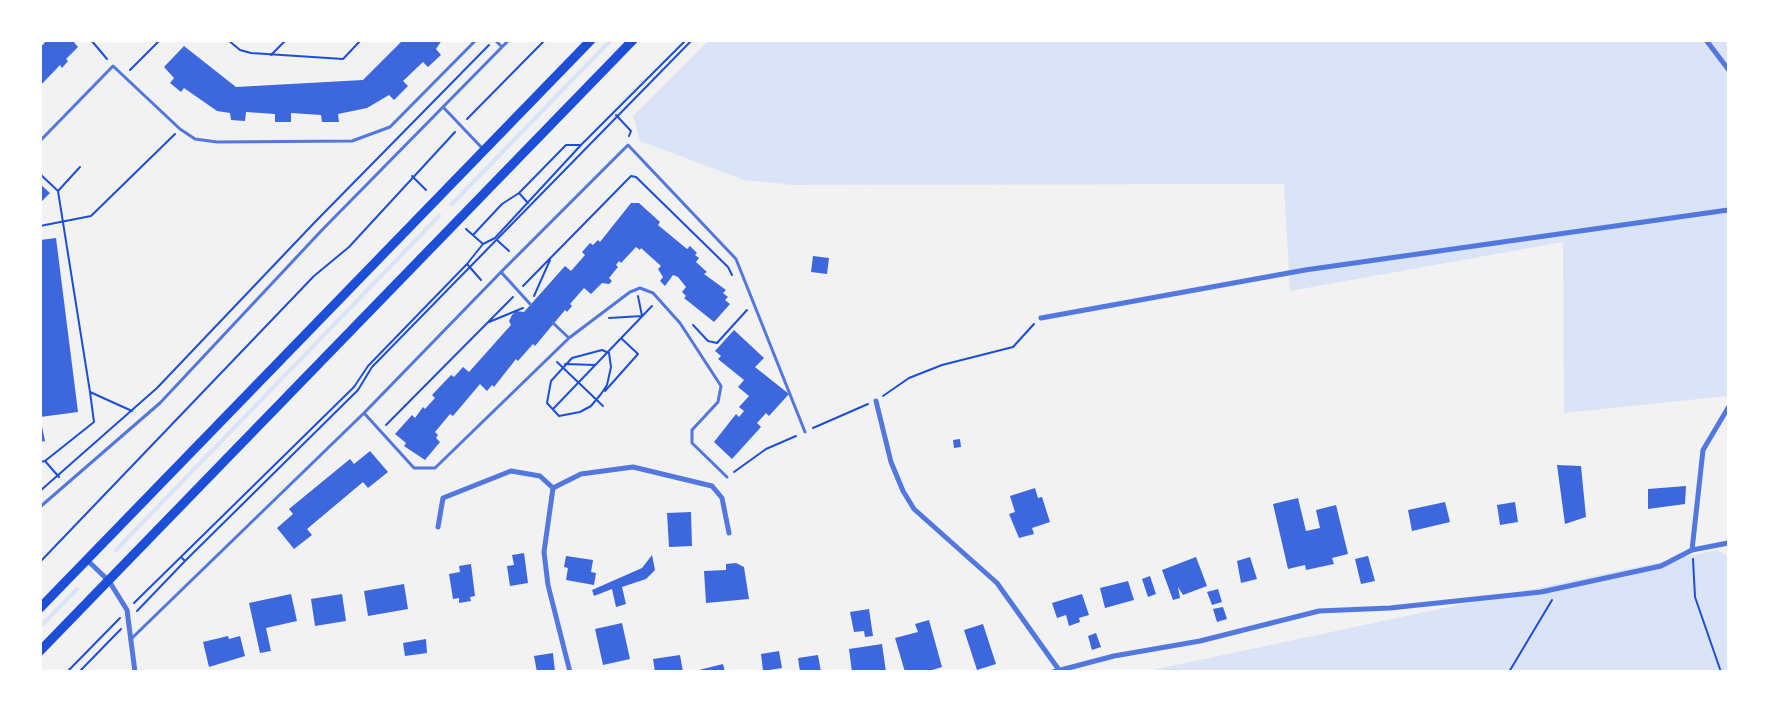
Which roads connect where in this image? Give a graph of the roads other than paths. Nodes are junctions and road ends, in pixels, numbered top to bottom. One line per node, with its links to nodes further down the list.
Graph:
1 (476, 40): 10 (lane)
2 (495, 40): 7 (lane)
3 (509, 40): 7 (lane)
4 (591, 40): 11 (main road)
5 (633, 40): 30 (main road)
6 (1706, 40): 8 (street)
7 (502, 47): 9 (lane)
8 (1728, 69)
9 (444, 108): 11 (lane); 24 (lane)
10 (40, 141)
11 (484, 150): 29 (main road)
12 (1728, 210): 15 (street)
13 (501, 272): 14 (lane); 20 (lane); 21 (lane)
14 (531, 305)
15 (1041, 318)
16 (553, 323): 17 (lane)
17 (569, 338): 20 (lane); 22 (lane)
18 (876, 401): 34 (street)
19 (1728, 408): 28 (street)
20 (364, 413): 32 (lane)
21 (805, 432)
22 (727, 477)
23 (553, 488): 25 (street); 26 (street); 36 (street)
24 (40, 507)
25 (438, 527)
26 (729, 533)
27 (1728, 543): 28 (street)
28 (1692, 550): 34 (street)
29 (87, 560): 30 (street); 31 (main road)
30 (110, 581): 32 (street); 33 (main road)
31 (40, 608)
32 (129, 641): 35 (street)
33 (40, 651)
34 (1056, 671)
35 (135, 672)
36 (570, 672)

